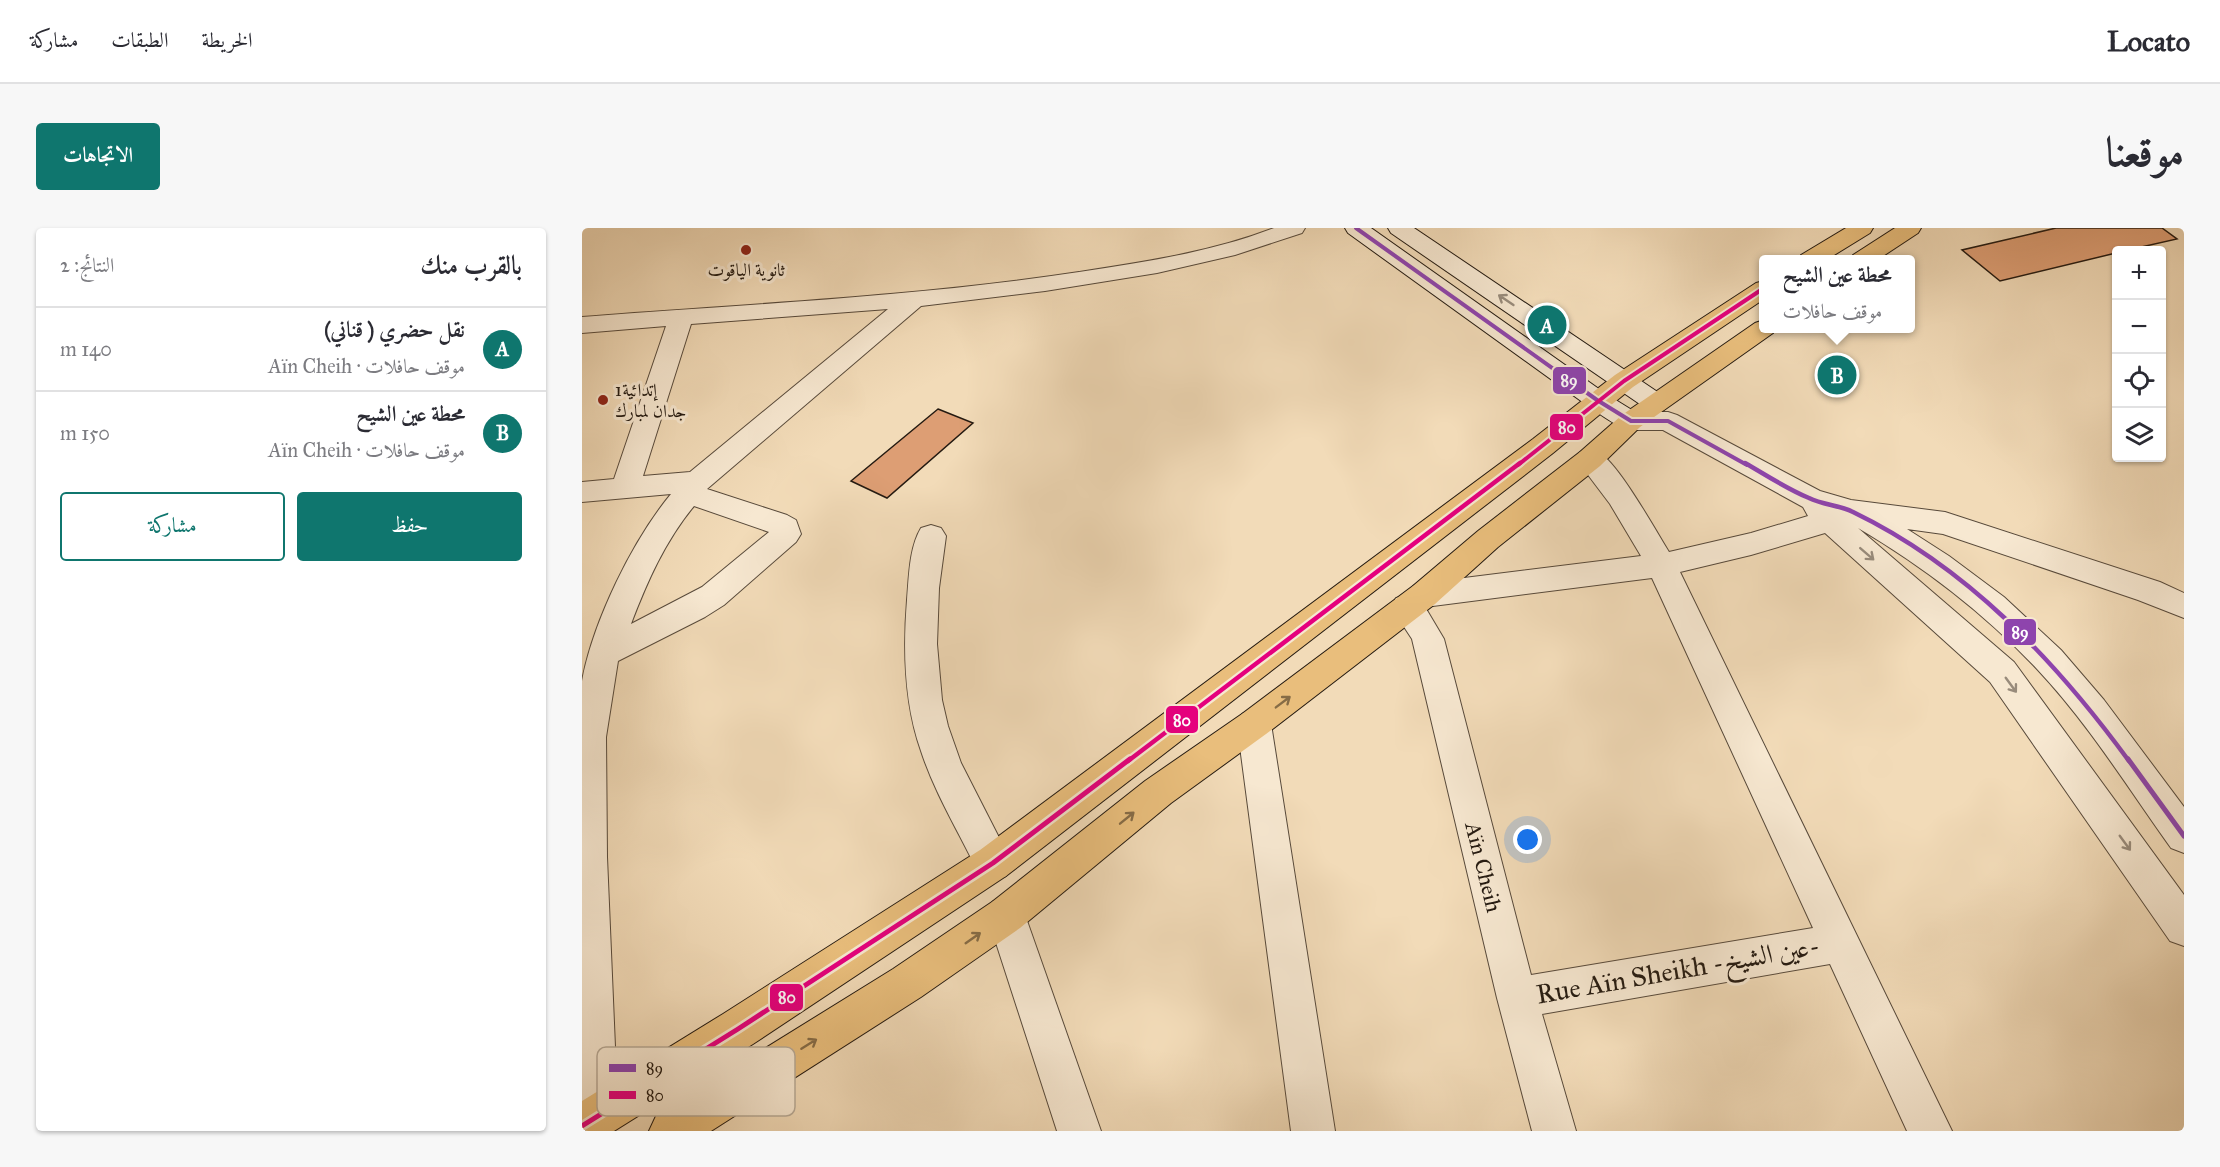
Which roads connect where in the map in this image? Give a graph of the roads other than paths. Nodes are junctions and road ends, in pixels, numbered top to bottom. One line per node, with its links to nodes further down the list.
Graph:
1 (1294, 228): 9 (street)
2 (1356, 228): 14 (street)
3 (1399, 228): 13 (street, one-way to 3)
4 (1862, 228): 6 (main road)
5 (1910, 228): 7 (main road)
6 (1817, 255)
7 (1869, 255)
8 (1759, 291): 13 (main road)
9 (915, 298): 10 (street); 18 (street)
10 (681, 316): 11 (street); 17 (street)
11 (582, 325)
12 (1759, 332): 15 (main road)
13 (1623, 381): 14 (main road); 15 (street)
14 (1597, 400): 15 (street); 29 (main road)
15 (1652, 415): 16 (main road); 20 (street)
16 (1590, 459): 22 (street); 23 (main road)
17 (625, 488): 18 (street); 19 (street)
18 (692, 488): 25 (street); 25 (street)
19 (582, 492)
20 (1831, 510): 22 (street); 24 (street); 28 (street); 31 (street, one-way to 31)
21 (931, 536): 29 (street)
22 (1661, 565): 23 (street); 32 (street)
23 (1415, 601): 26 (main road, one-way to 23); 33 (street, Aïn Cheih)
24 (2184, 606)
25 (606, 652): 27 (street)
26 (1254, 724): 30 (main road, one-way to 26); 41 (street)
27 (585, 737): 38 (street)
28 (2184, 836)
29 (993, 863): 34 (main road)
30 (1006, 915): 35 (main road, one-way to 30); 40 (street)
31 (2184, 927)
32 (1839, 943): 33 (street, Rue Aïn Sheikh -عين الشيخ-); 43 (street)
33 (1517, 998): 42 (street, Aïn Cheih)
34 (711, 1047)
35 (795, 1053)
36 (606, 1116): 38 (main road)
37 (695, 1116): 39 (main road, one-way to 37)
38 (592, 1125)
39 (671, 1131)
40 (1079, 1131)
41 (1313, 1131)
42 (1554, 1131)
43 (1930, 1131)

